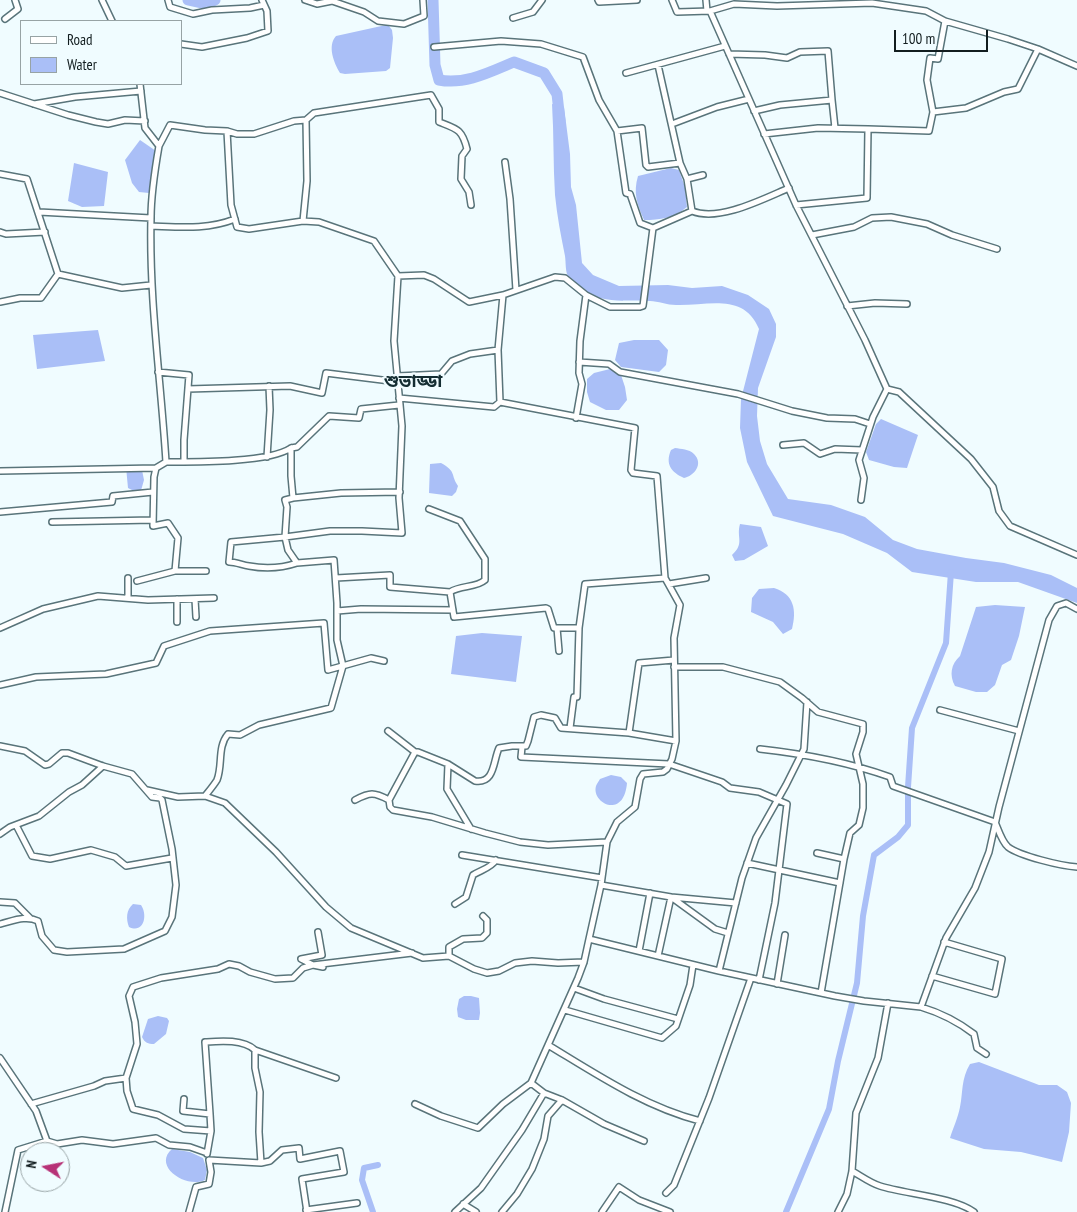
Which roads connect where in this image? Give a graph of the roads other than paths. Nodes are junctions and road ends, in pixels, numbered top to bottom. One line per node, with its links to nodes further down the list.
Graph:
1 (15, 0): 19 (street)
2 (102, 0): 20 (street)
3 (168, 0): 15 (street)
4 (304, 0): 5 (street)
5 (423, 0)
6 (542, 0): 18 (street)
7 (598, 0): 8 (street)
8 (637, 0)
9 (672, 0): 17 (street)
10 (706, 0): 17 (street)
11 (722, 0): 16 (street)
12 (814, 2): 13 (street); 16 (street)
13 (853, 2): 14 (street)
14 (873, 2): 21 (street)
15 (263, 3): 22 (street)
16 (723, 7): 17 (street)
17 (709, 11): 23 (street)
18 (513, 18)
19 (5, 19)
20 (112, 20)
21 (944, 21): 25 (street); 37 (street)
22 (182, 44)
23 (725, 46): 26 (street); 27 (street)
24 (434, 47): 44 (street)
25 (1038, 49): 28 (street); 37 (street)
26 (729, 54): 33 (street); 34 (street)
27 (658, 64): 29 (street); 40 (street)
28 (1077, 66)
29 (626, 73)
30 (140, 85): 31 (street)
31 (141, 92): 35 (street); 39 (street)
32 (0, 93): 35 (street)
33 (748, 99): 36 (street); 40 (street)
34 (832, 100): 36 (street); 41 (street)
35 (34, 104): 39 (street)
36 (754, 111): 45 (street)
37 (933, 112): 42 (street)
38 (306, 120): 43 (street); 53 (street); 59 (street)
39 (145, 121): 46 (street)
40 (672, 124): 48 (street)
41 (835, 128): 42 (street); 45 (street)
42 (868, 129): 54 (street)
43 (227, 131): 46 (street); 58 (street)
44 (618, 131): 48 (street); 61 (street)
45 (764, 134): 52 (street)
46 (159, 146): 57 (street)
47 (505, 162): 69 (street)
48 (680, 163): 51 (street)
49 (0, 174): 56 (street)
50 (703, 175): 51 (street)
51 (687, 179): 55 (street)
52 (789, 188): 54 (street); 55 (street)
53 (471, 205)
54 (796, 205): 64 (street)
55 (692, 211): 61 (street)
56 (39, 212): 57 (street); 63 (street)
57 (150, 218): 60 (street)
58 (235, 219): 59 (street); 60 (street)
59 (303, 221): 67 (street)
60 (151, 226): 68 (street)
61 (653, 228): 71 (street)
62 (0, 232): 63 (street)
63 (45, 232): 66 (street)
64 (812, 235): 65 (street); 74 (street)
65 (997, 249)
66 (58, 274): 68 (street); 72 (street)
67 (398, 276): 70 (street); 78 (street)
68 (151, 285): 77 (street)
69 (516, 290): 70 (street); 71 (street)
70 (503, 295): 75 (street)
71 (586, 295): 76 (street)
72 (0, 302)
73 (907, 304): 74 (street)
74 (848, 306): 82 (street)
75 (498, 350): 78 (street); 84 (street)
76 (579, 362): 85 (street); 86 (street)
77 (158, 372): 81 (street); 91 (street)
78 (398, 376): 79 (street)
79 (398, 382): 80 (street); 83 (street)
80 (269, 386): 81 (street); 90 (street)
81 (188, 389): 92 (street)
82 (887, 390): 86 (street); 104 (street)
83 (399, 401): 84 (street); 88 (street); 96 (street)
84 (500, 402): 85 (street)
85 (576, 418): 110 (street)
86 (870, 424): 89 (street)
87 (783, 445): 89 (street)
88 (291, 448): 90 (street); 97 (street)
89 (862, 450): 98 (street)
90 (267, 457): 92 (street)
91 (166, 462): 92 (street); 93 (street)
92 (184, 462)
93 (156, 468): 94 (street); 95 (street)
94 (0, 471)
95 (154, 492): 100 (street); 101 (street)
96 (400, 492): 97 (street); 103 (street)
97 (293, 498): 103 (street)
98 (861, 500)
99 (429, 509): 114 (street)
100 (0, 512)
101 (153, 520): 102 (street); 106 (street)
102 (52, 522)
103 (285, 537): 105 (street); 105 (street)
104 (1077, 556)
105 (297, 563): 109 (street)
106 (175, 571): 107 (street); 112 (street)
107 (206, 571)
108 (128, 578): 115 (street)
109 (336, 578): 114 (street); 121 (street)
110 (665, 578): 113 (street); 126 (street)
111 (706, 578): 113 (street)
112 (137, 581)
113 (669, 584): 128 (street)
114 (450, 592): 120 (street)
115 (128, 598): 118 (street); 124 (street)
116 (214, 598): 117 (street)
117 (195, 599): 118 (street); 122 (street)
118 (177, 600): 123 (street)
119 (1077, 609): 137 (street)
120 (453, 610): 121 (street); 125 (street)
121 (338, 611): 130 (street)
122 (196, 617)
123 (177, 622)
124 (0, 628)
125 (558, 628): 126 (street); 127 (street)
126 (578, 628): 135 (street)
127 (559, 651)
128 (674, 660): 131 (street); 138 (street)
129 (384, 661): 130 (street)
130 (344, 666): 132 (street); 150 (street)
131 (674, 666): 133 (street); 139 (street)
132 (0, 684)
133 (807, 702): 144 (street); 148 (street)
134 (940, 710): 137 (street)
135 (570, 728): 138 (street); 141 (street)
136 (388, 731): 143 (street)
137 (1019, 731): 154 (street)
138 (629, 733): 139 (street)
139 (676, 742): 146 (street)
140 (0, 746): 147 (street)
141 (522, 746): 145 (street); 146 (street)
142 (760, 749): 144 (street)
143 (415, 752): 145 (street); 152 (street)
144 (802, 754): 148 (street); 153 (street)
145 (448, 764): 156 (street)
146 (669, 764): 153 (street); 158 (street)
147 (103, 766): 149 (street); 155 (street)
148 (858, 766): 154 (street); 163 (street)
149 (147, 790): 150 (street); 161 (street)
150 (205, 796): 184 (street)
151 (355, 800): 152 (street)
152 (389, 800): 156 (street)
153 (778, 800): 164 (street); 166 (street)
154 (995, 822): 165 (street); 182 (street)
155 (16, 825): 157 (street); 161 (street)
156 (471, 829): 158 (street)
157 (0, 834)
158 (607, 842): 167 (street)
159 (817, 853): 163 (street)
160 (462, 855): 162 (street)
161 (172, 858): 176 (street)
162 (496, 860): 167 (street); 174 (street)
163 (844, 860): 168 (street)
164 (747, 863): 166 (street); 173 (street)
165 (1077, 867)
166 (779, 870): 168 (street); 194 (street)
167 (602, 878): 169 (street)
168 (840, 883): 197 (street)
169 (601, 885): 170 (street); 181 (street)
170 (650, 893): 171 (street); 183 (street)
171 (671, 896): 173 (street); 179 (street); 186 (street)
172 (0, 902): 176 (street)
173 (736, 903): 179 (street)
174 (455, 904)
175 (482, 916): 185 (street)
176 (30, 918): 177 (street)
177 (0, 924)
178 (318, 932): 188 (street)
179 (728, 933): 191 (street)
180 (785, 935): 195 (street)
181 (590, 939): 183 (street); 187 (street)
182 (944, 942): 192 (street); 192 (street)
183 (639, 951): 186 (street)
184 (412, 953): 185 (street); 188 (street)
185 (449, 956): 187 (street)
186 (658, 956): 189 (street)
187 (584, 962): 196 (street)
188 (313, 965): 190 (street); 206 (street)
189 (693, 965): 191 (street); 201 (street)
190 (323, 967)
191 (719, 971): 193 (street)
192 (932, 976): 199 (street)
193 (751, 978): 194 (street); 215 (street)
194 (759, 980): 195 (street)
195 (777, 984): 197 (street)
196 (574, 988): 200 (street); 201 (street)
197 (821, 993): 198 (street)
198 (888, 1003): 199 (street); 222 (street)
199 (920, 1007): 204 (street)
200 (564, 1010): 201 (street); 202 (street)
201 (678, 1019)
202 (548, 1045): 208 (street); 215 (street)
203 (254, 1050): 207 (street); 214 (street); 221 (street)
204 (986, 1054)
205 (0, 1058): 212 (street)
206 (126, 1078): 212 (street); 216 (street)
207 (336, 1078)
208 (531, 1083): 209 (street); 213 (street)
209 (544, 1093): 211 (street); 225 (street)
210 (184, 1099): 214 (street)
211 (562, 1100): 218 (street); 231 (street)
212 (31, 1104): 217 (street)
213 (414, 1104)
214 (210, 1114): 216 (street)
215 (700, 1121): 223 (street)
216 (211, 1131): 219 (street)
217 (47, 1141): 219 (street); 227 (street)
218 (644, 1141)
219 (207, 1153): 220 (street)
220 (209, 1160): 221 (street); 228 (street)
221 (261, 1163): 226 (street)
222 (852, 1171): 234 (street); 235 (street)
223 (666, 1193)
224 (357, 1203): 226 (street)
225 (463, 1204): 229 (street); 230 (street)
226 (306, 1211)
227 (5, 1212)
228 (189, 1212)
229 (455, 1212)
230 (476, 1212)
231 (502, 1212)
232 (602, 1212): 233 (street)
233 (670, 1212)
234 (838, 1212)
235 (974, 1212)

